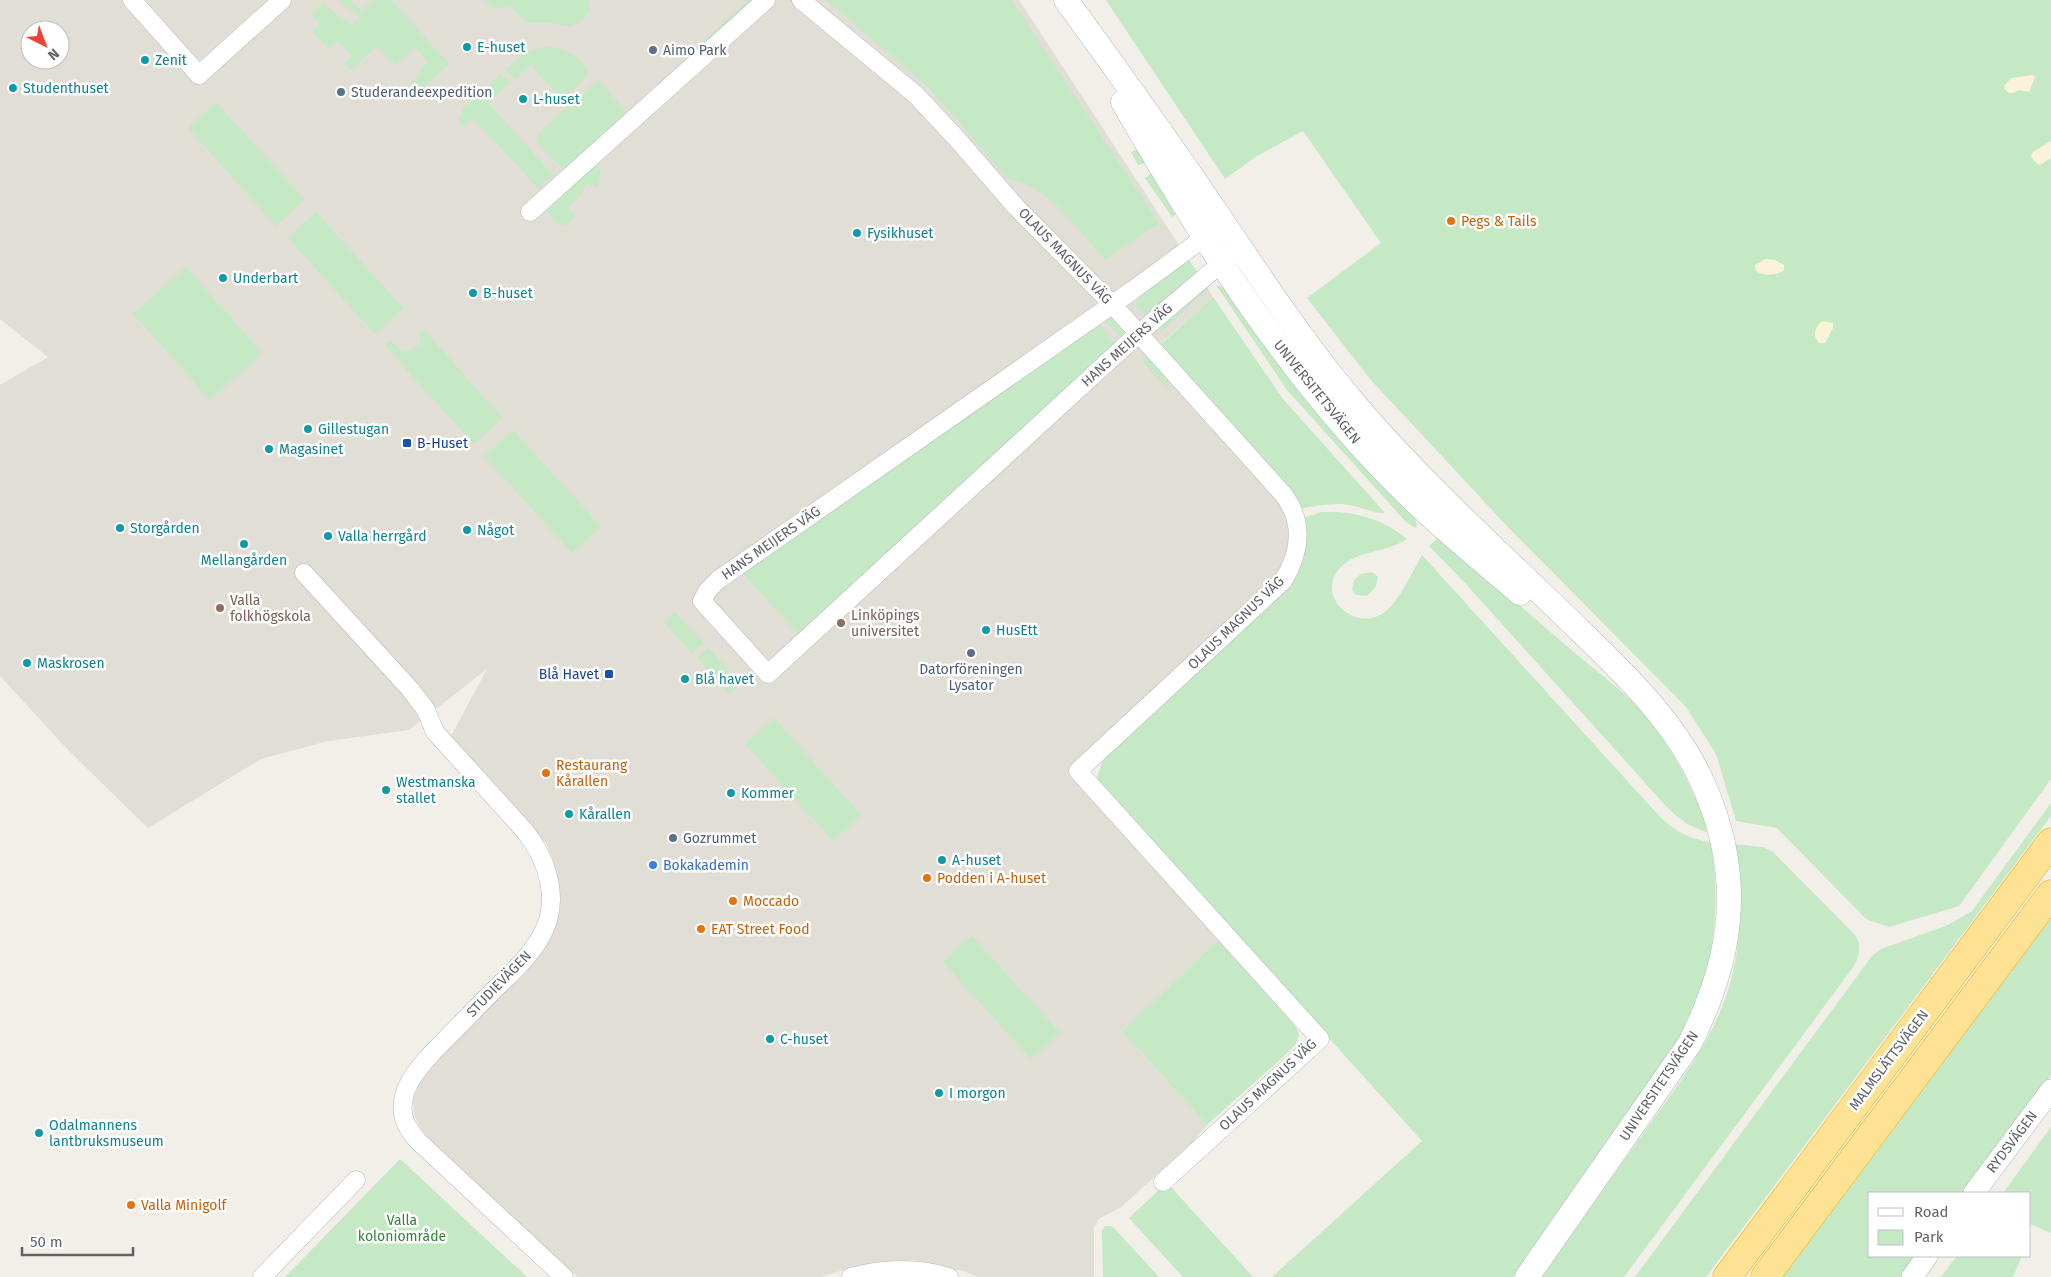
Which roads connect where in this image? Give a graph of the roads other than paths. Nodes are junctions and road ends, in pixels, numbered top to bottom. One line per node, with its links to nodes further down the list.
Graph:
1 (132, 0): 2 (street)
2 (282, 0)
3 (766, 0): 6 (street)
4 (801, 0): 10 (street, OLAUS MAGNUS VÄG)
5 (1066, 0): 7 (main road, UNIVERSITETSVÄGEN)
6 (530, 212)
7 (1214, 230): 8 (main road, UNIVERSITETSVÄGEN); 9 (main road, UNIVERSITETSVÄGEN); 10 (street, HANS MEIJERS VÄG)
8 (1240, 248): 9 (street, HANS MEIJERS VÄG); 13 (main road, UNIVERSITETSVÄGEN)
9 (1222, 263): 11 (street, HANS MEIJERS VÄG); 13 (main road, UNIVERSITETSVÄGEN)
10 (1112, 304): 11 (street, OLAUS MAGNUS VÄG); 11 (street, HANS MEIJERS VÄG)
11 (1138, 334): 18 (street, OLAUS MAGNUS VÄG)
12 (304, 573): 22 (street, STUDIEVÄGEN)
13 (1657, 710): 25 (main road, UNIVERSITETSVÄGEN)
14 (2051, 842): 26 (highway, MALMSLÄTTSVÄGEN)
15 (2051, 894): 27 (highway)
16 (2051, 1090): 19 (street, RYDSVÄGEN)
17 (356, 1180): 21 (street)
18 (1163, 1182)
19 (1975, 1192)
20 (1927, 1257): 28 (street)
21 (262, 1277)
22 (564, 1277)
23 (851, 1277): 24 (street)
24 (949, 1277)
25 (1527, 1277)
26 (1727, 1277)
27 (1765, 1277)
28 (1912, 1277)

